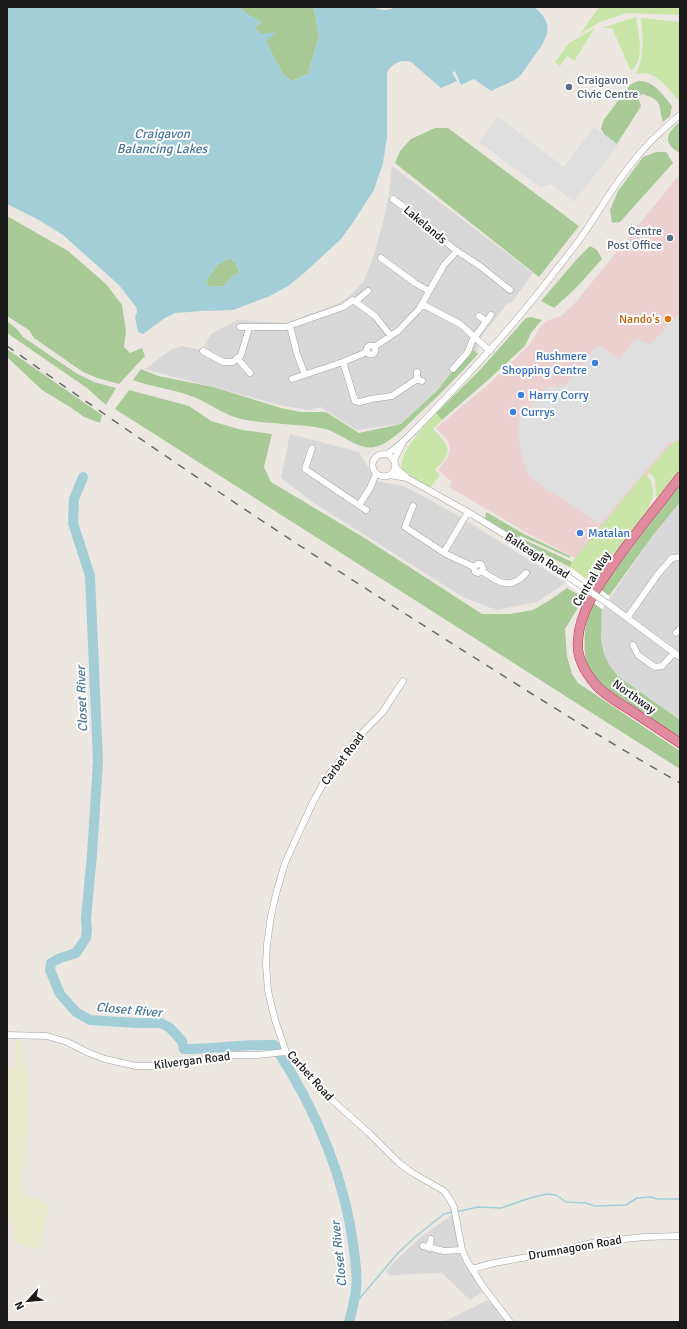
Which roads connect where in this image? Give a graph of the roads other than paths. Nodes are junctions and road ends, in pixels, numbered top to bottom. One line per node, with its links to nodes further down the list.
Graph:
1 (680, 115): 19 (street)
2 (393, 199): 3 (street, Lakelands)
3 (457, 251): 6 (street, Lakelands); 7 (street, Lakelands)
4 (381, 258): 7 (street)
5 (368, 291): 8 (street)
6 (512, 291)
7 (429, 292): 9 (street, Lakelands)
8 (356, 302): 13 (street); 16 (street)
9 (422, 304): 16 (street, Lakelands); 17 (street)
10 (491, 315): 12 (street)
11 (479, 316): 12 (street)
12 (486, 322): 17 (street)
13 (290, 326): 15 (street); 24 (street)
14 (240, 327): 15 (street)
15 (249, 328): 20 (street)
16 (390, 336): 21 (street, Lakelands)
17 (475, 337): 19 (street); 22 (street)
18 (206, 350): 20 (street)
19 (490, 351): 27 (street)
20 (237, 358): 23 (street)
21 (343, 362): 24 (street, Lakelands); 25 (street)
22 (453, 369)
23 (250, 373)
24 (305, 375): 26 (street, Lakelands)
25 (419, 378)
26 (292, 379)
27 (404, 441): 29 (street); 30 (street)
28 (312, 448): 36 (street)
29 (386, 454): 30 (street); 32 (street)
30 (394, 460): 31 (street)
31 (395, 468): 33 (street); 35 (street, Balteagh Road)
32 (376, 474): 33 (street); 36 (street)
33 (390, 475): 35 (street, Balteagh Road)
34 (680, 477): 47 (highway, Central Way)
35 (407, 478): 39 (street, Balteagh Road)
36 (359, 505): 38 (street)
37 (413, 506): 40 (street)
38 (366, 510)
39 (468, 512): 40 (street); 43 (street, Balteagh Road, bridge)
40 (444, 552): 42 (street)
41 (680, 557): 43 (street)
42 (526, 573)
43 (627, 618): 45 (street, Balteagh Road)
44 (633, 645): 45 (street)
45 (674, 653): 46 (street, Balteagh Road)
46 (680, 658)
47 (582, 664): 49 (highway, Northway)
48 (403, 681): 51 (street, Carbet Road)
49 (680, 743)
50 (7, 1035): 51 (street, Kilvergan Road)
51 (285, 1052): 54 (street, Carbet Road)
52 (680, 1236): 55 (street, Drumnagoon Road)
53 (431, 1239): 54 (street)
54 (462, 1250): 55 (street, Carbet Road)
55 (472, 1269): 56 (street, Carbet Road)
56 (510, 1322)

